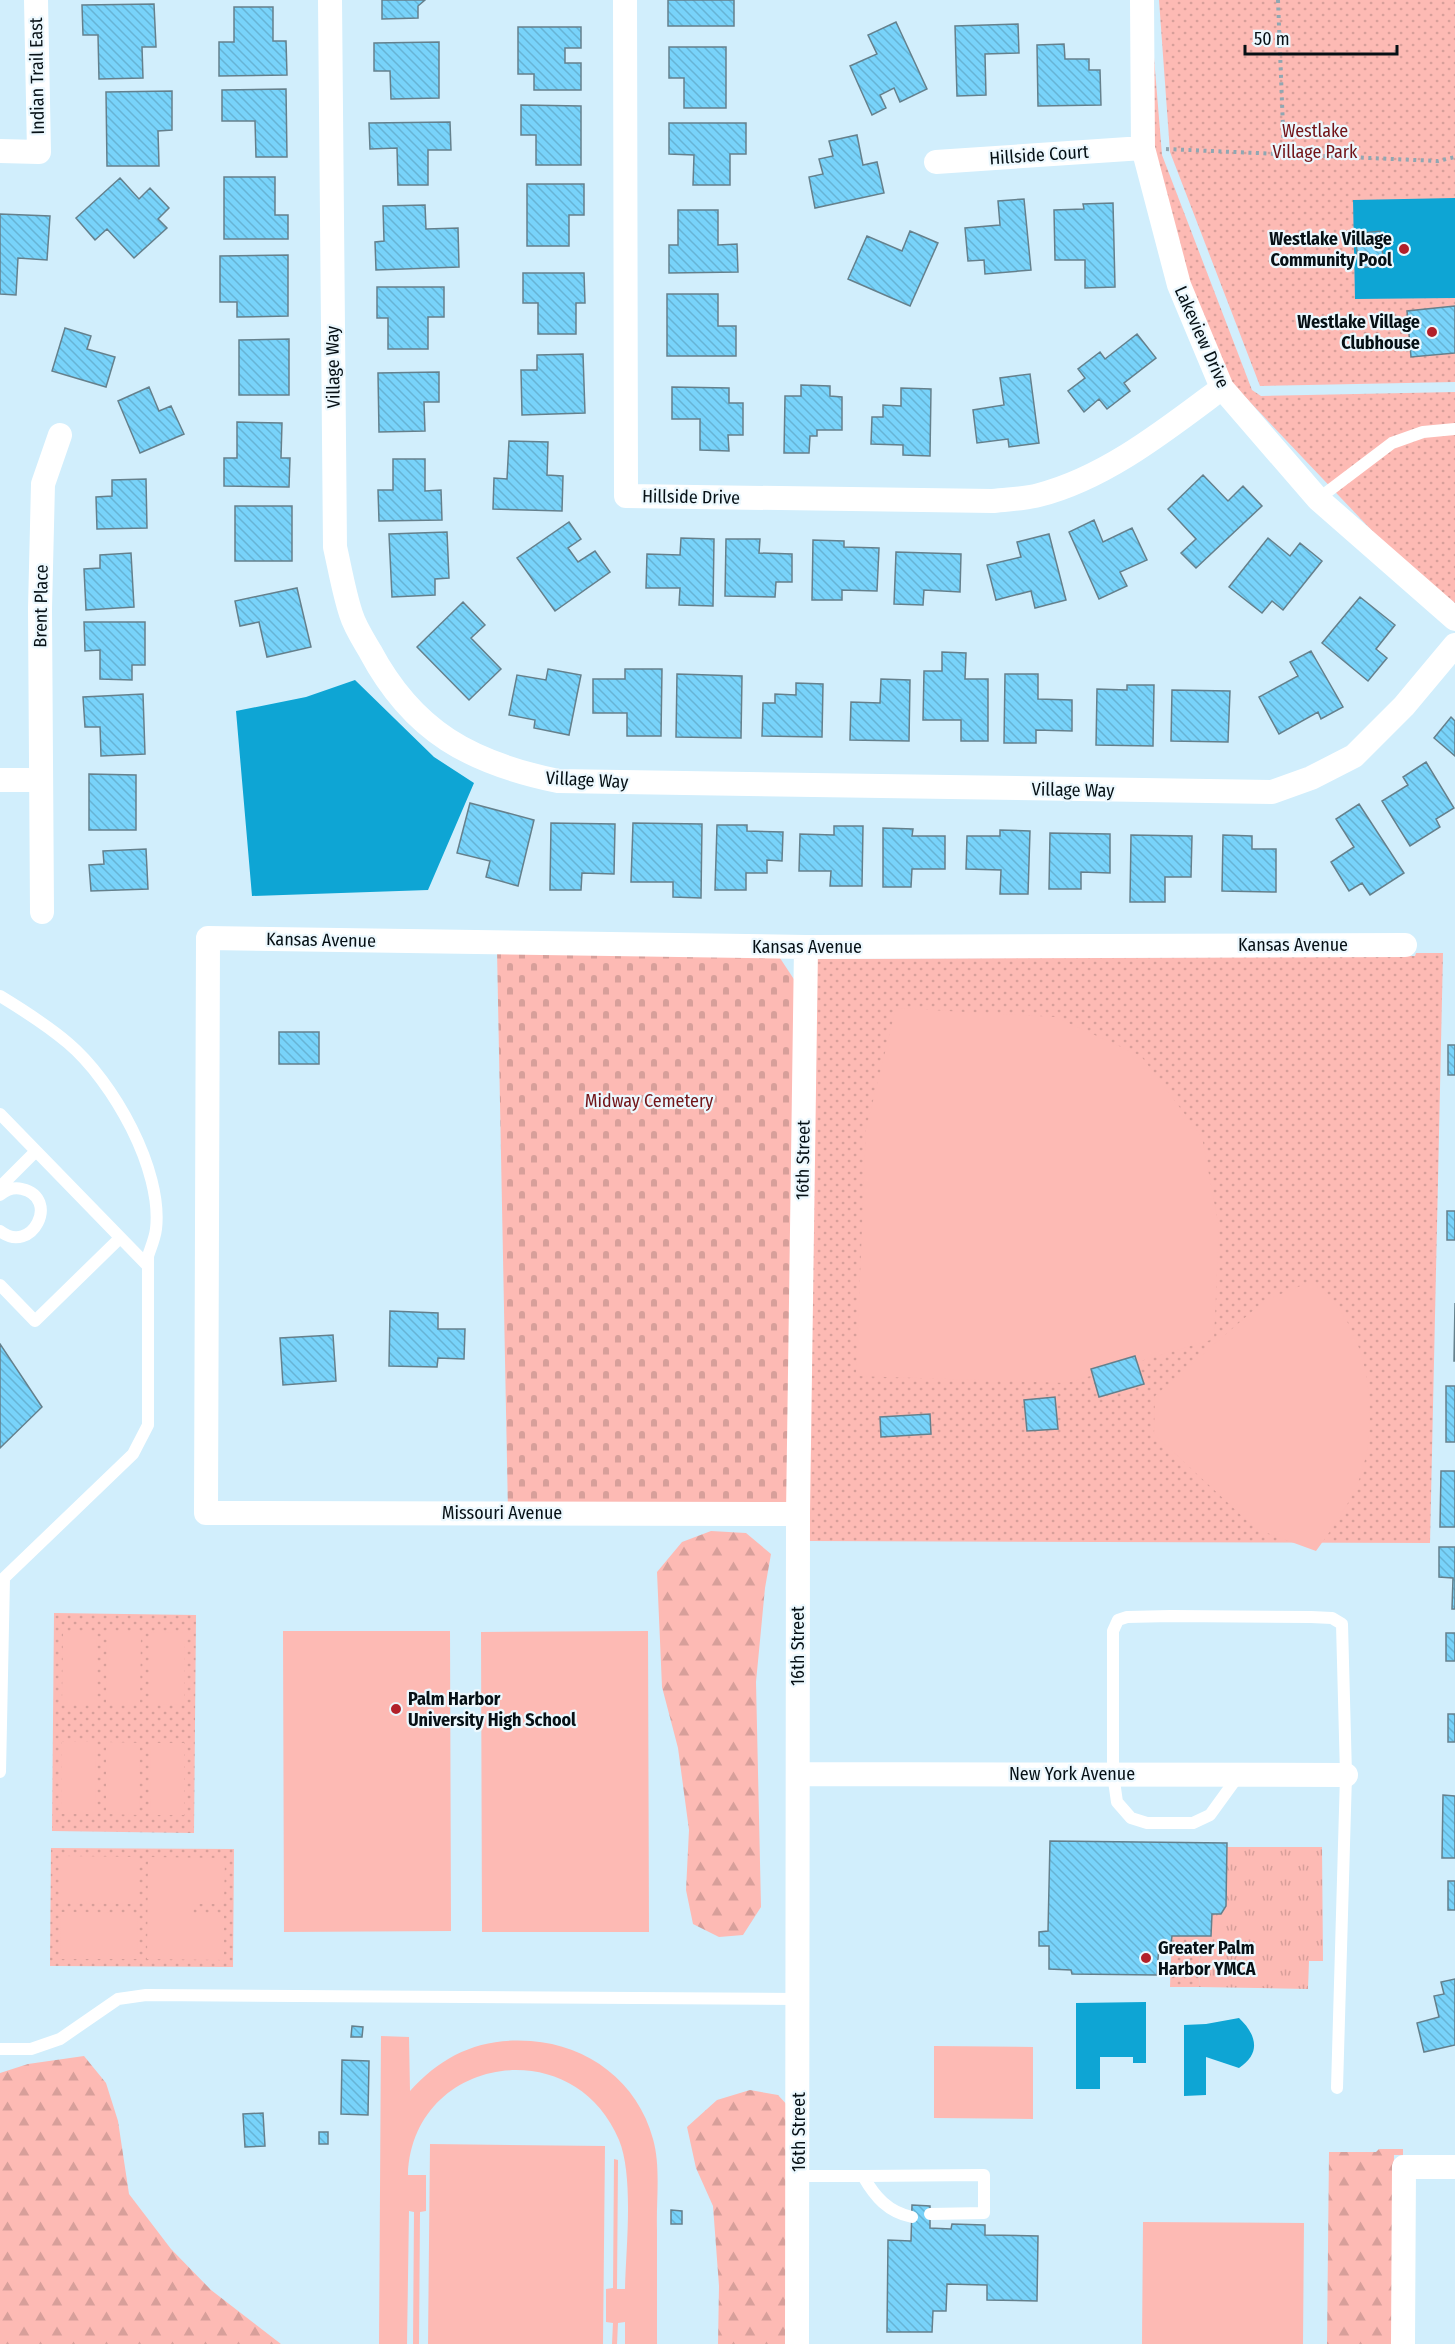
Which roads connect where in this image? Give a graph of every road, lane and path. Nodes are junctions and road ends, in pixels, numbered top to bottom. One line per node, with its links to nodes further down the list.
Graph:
1 (36, 0): 7 (street, Indian Trail East)
2 (330, 0): 16 (street, Village Way)
3 (625, 0): 11 (street, Hillside Drive)
4 (1142, 0): 6 (street, Lakeview Drive)
5 (1278, 0): 8 (path)
6 (1143, 148): 8 (path); 10 (street, Hillside Court); 11 (street, Lakeview Drive)
7 (0, 151)
8 (1284, 153): 9 (path)
9 (1455, 157)
10 (936, 162)
11 (1222, 388): 14 (street, Lakeview Drive)
12 (1455, 429): 14 (lane)
13 (60, 435): 18 (street, Brent Place)
14 (1318, 499): 15 (street, Lakeview Drive)
15 (1455, 619)
16 (1455, 645)
17 (0, 780): 18 (street)
18 (40, 780): 19 (street, Brent Place)
19 (42, 912)
20 (1405, 945): 21 (street, Kansas Avenue)
21 (806, 947): 31 (street, Kansas Avenue); 32 (street, 16th Street)
22 (0, 996): 29 (lane)
23 (0, 1114): 24 (lane)
24 (36, 1151): 25 (lane); 28 (lane)
25 (0, 1187)
26 (0, 1195): 27 (lane)
27 (0, 1231)
28 (120, 1238): 29 (lane); 30 (lane)
29 (148, 1266): 33 (lane)
30 (0, 1285)
31 (206, 1513): 32 (street, Missouri Avenue)
32 (798, 1514): 35 (street, 16th Street)
33 (1, 1708): 34 (lane)
34 (0, 1772)
35 (799, 1774): 36 (street, New York Avenue); 39 (street, 16th Street)
36 (1113, 1774): 37 (street, New York Avenue); 37 (lane); 38 (lane)
37 (1239, 1775): 38 (street, New York Avenue)
38 (1346, 1775): 41 (lane)
39 (799, 2000): 40 (lane); 43 (street, 16th Street)
40 (0, 2049)
41 (1337, 2088)
42 (1455, 2167): 48 (street)
43 (799, 2176): 44 (lane); 47 (street, 16th Street)
44 (863, 2176): 45 (lane); 46 (lane)
45 (930, 2214)
46 (912, 2217)
47 (797, 2344)
48 (1403, 2344)

